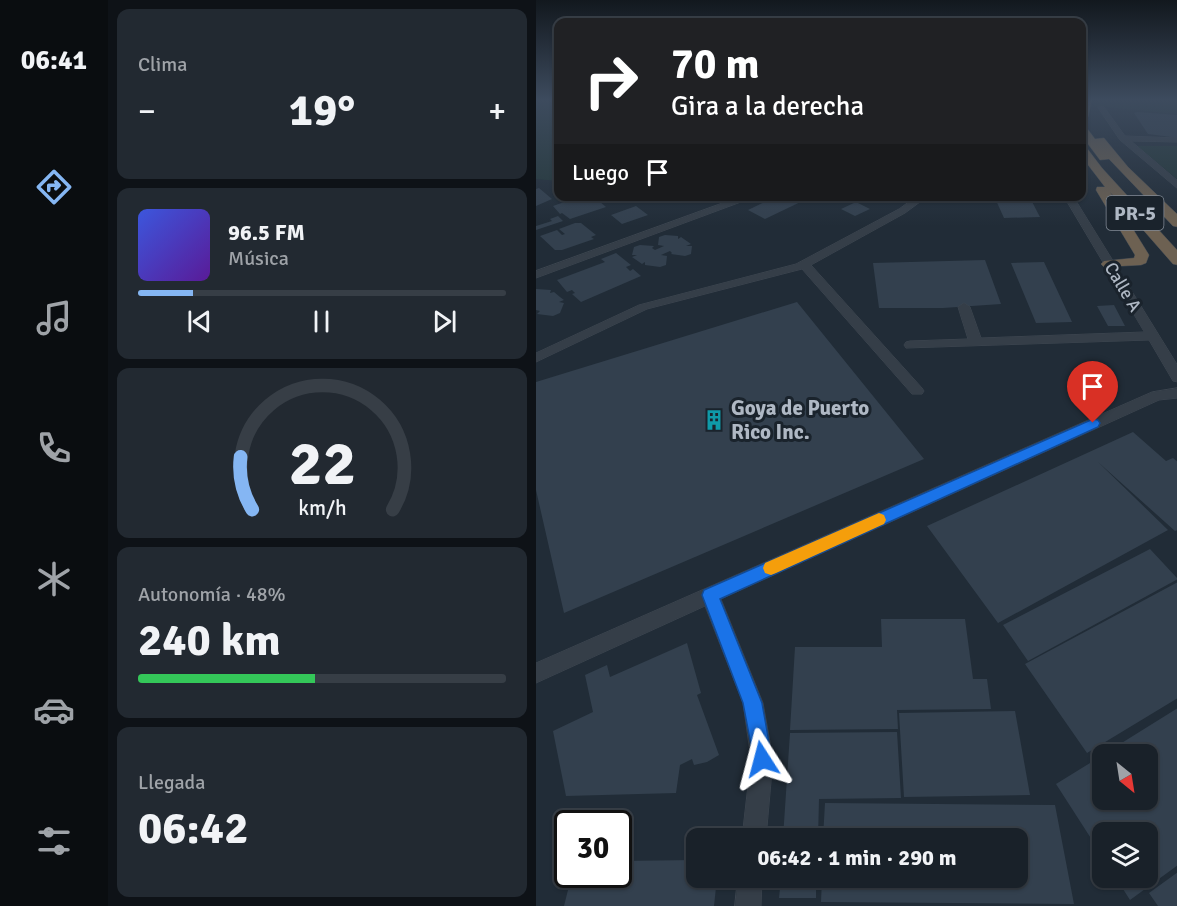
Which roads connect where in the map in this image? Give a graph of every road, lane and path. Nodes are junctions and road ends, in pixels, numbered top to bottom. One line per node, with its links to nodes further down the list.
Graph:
1 (1096, 141): 13 (highway)
2 (1099, 141): 6 (highway, PR-5)
3 (1127, 141): 7 (street)
4 (1086, 154): 5 (highway, PR-5)
5 (1093, 164): 14 (highway, PR-5); 16 (highway)
6 (1124, 170): 11 (highway); 12 (highway, PR-5)
7 (1178, 186)
8 (738, 201): 17 (street)
9 (917, 201): 15 (street)
10 (1071, 201): 16 (street, Calle A)
11 (1178, 210)
12 (1178, 223)
13 (1178, 239)
14 (1178, 261)
15 (804, 264): 22 (street); 24 (street)
16 (1109, 264): 19 (street, Calle A)
17 (536, 275)
18 (964, 307): 20 (street)
19 (1152, 336): 20 (street); 23 (street, Calle A)
20 (976, 343): 21 (street)
21 (910, 345)
22 (536, 358)
23 (1178, 378)
24 (917, 392)
25 (1178, 393): 26 (street)
26 (710, 595): 27 (street); 28 (street)
27 (536, 673)
28 (755, 828)
29 (749, 888): 30 (street)
30 (748, 906)

